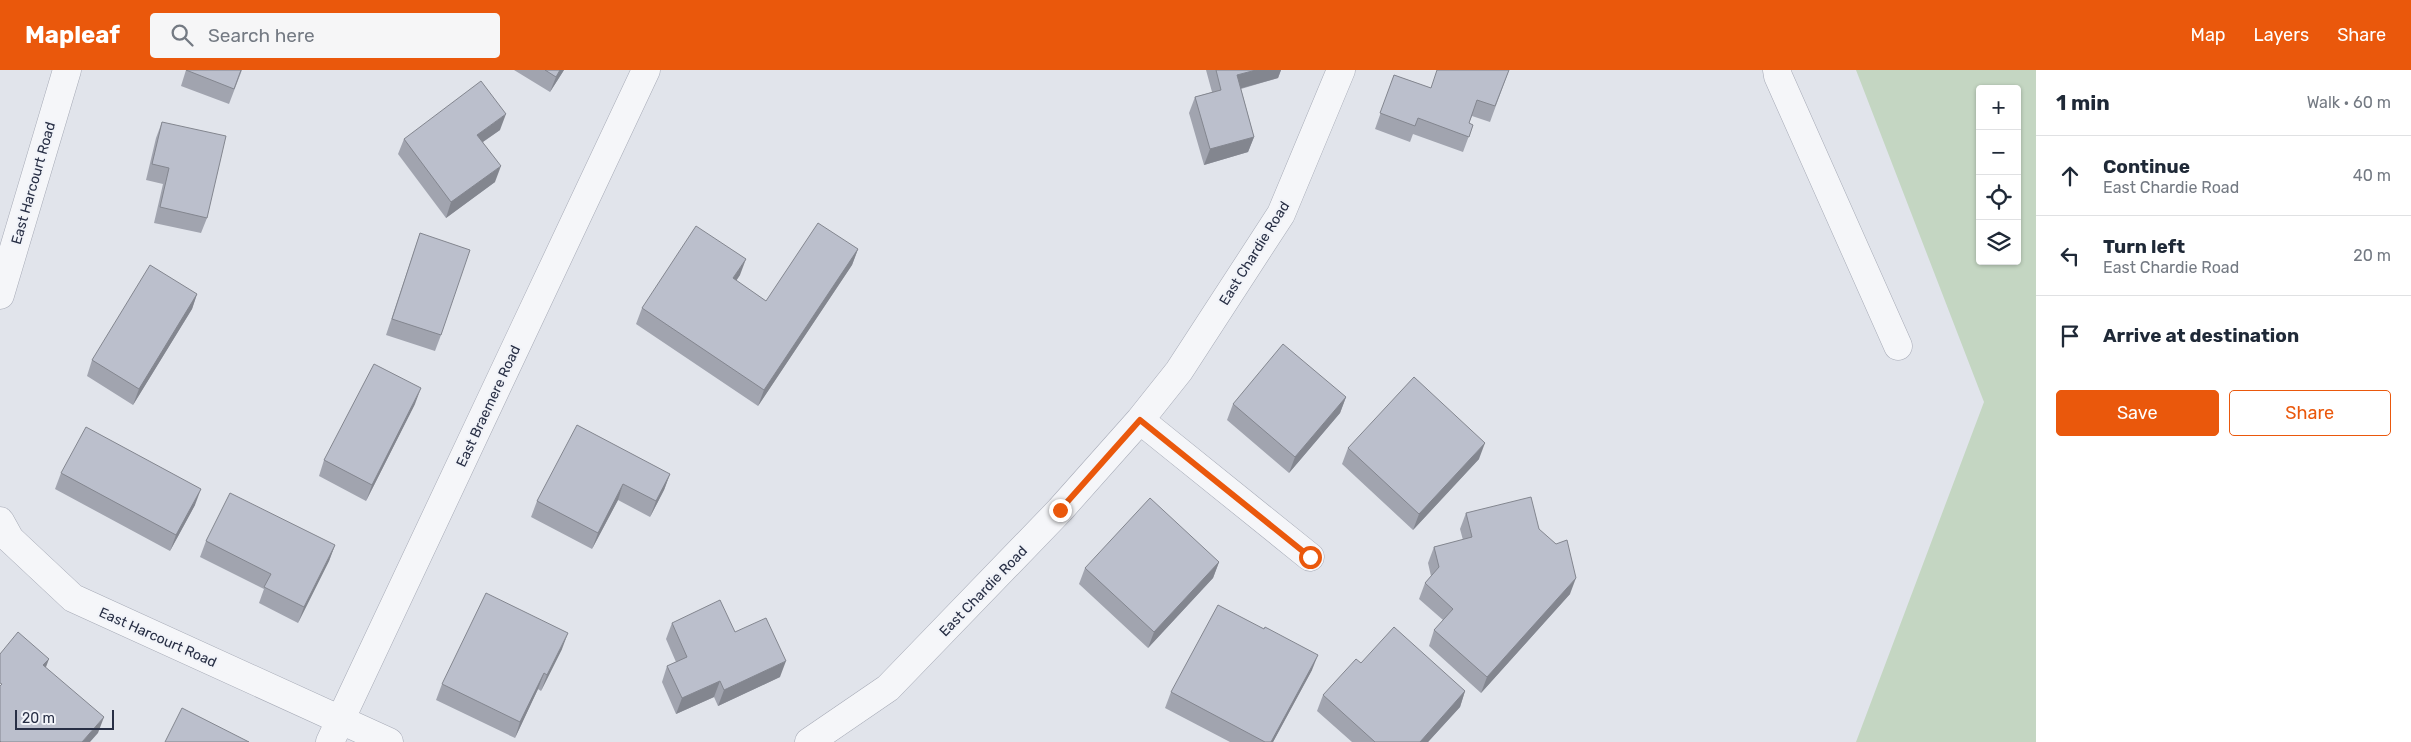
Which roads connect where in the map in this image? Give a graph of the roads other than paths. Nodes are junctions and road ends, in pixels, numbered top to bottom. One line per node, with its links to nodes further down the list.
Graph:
1 (67, 70): 5 (street, East Harcourt Road)
2 (646, 70): 10 (street, East Braemere Road)
3 (1342, 70): 7 (street, East Chardie Road)
4 (1778, 70): 6 (street)
5 (0, 295)
6 (1898, 346)
7 (1140, 420): 9 (street); 12 (street, East Chardie Road)
8 (0, 521): 10 (street, East Harcourt Road)
9 (1310, 557)
10 (335, 731): 11 (street)
11 (389, 742)
12 (809, 742)

